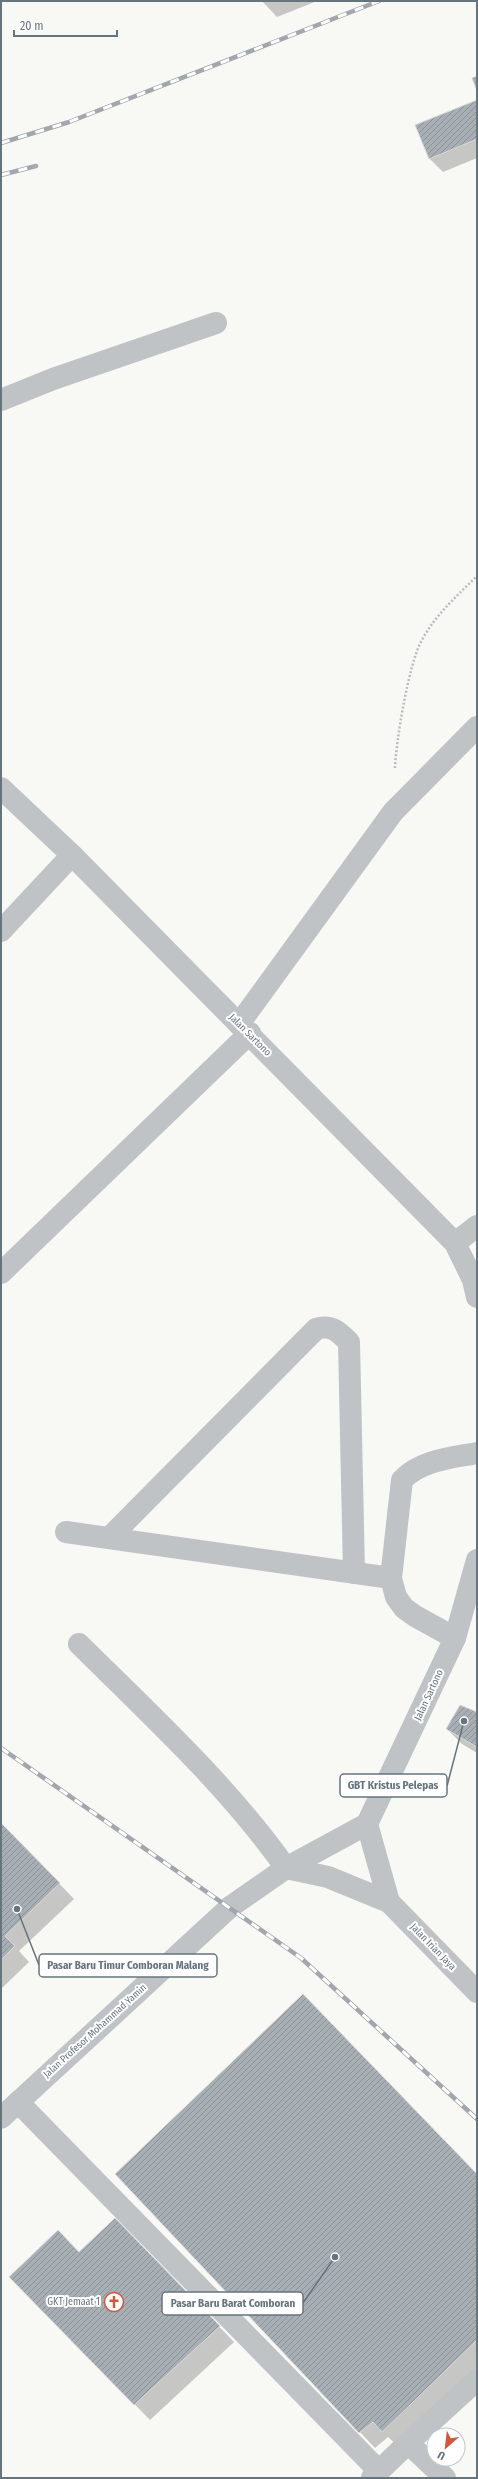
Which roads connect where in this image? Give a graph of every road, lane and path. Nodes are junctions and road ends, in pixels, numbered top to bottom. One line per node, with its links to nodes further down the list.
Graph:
1 (216, 324): 2 (street)
2 (1, 400)
3 (477, 576): 6 (path)
4 (477, 727): 6 (street)
5 (1, 788): 7 (street, Jalan Sartono)
6 (393, 812): 9 (street)
7 (72, 854): 8 (street); 9 (street, Jalan Sartono)
8 (1, 931)
9 (244, 1028): 11 (street, Jalan Sartono); 12 (street)
10 (477, 1226): 11 (street)
11 (455, 1243): 13 (street, Jalan Sartono)
12 (1, 1273)
13 (477, 1298)
14 (477, 1453): 19 (street)
15 (66, 1532): 16 (street)
16 (110, 1537): 18 (street); 18 (street)
17 (477, 1560): 20 (street, Jalan Sartono)
18 (354, 1573): 19 (street)
19 (391, 1578): 20 (street)
20 (455, 1638): 22 (street, Jalan Sartono)
21 (79, 1644): 23 (street)
22 (367, 1824): 23 (street, Jalan Profesor Mohammad Yamin); 24 (street, Jalan Irian Jaya)
23 (286, 1868): 24 (street, Jalan Irian Jaya); 26 (street, Jalan Profesor Mohammad Yamin)
24 (389, 1902): 25 (street, Jalan Irian Jaya)
25 (477, 1992)
26 (18, 2102): 27 (street, Jalan Profesor Mohammad Yamin); 30 (street)
27 (1, 2118)
28 (477, 2380): 29 (street)
29 (408, 2443): 30 (street); 31 (street)
30 (375, 2474)
31 (444, 2478)

